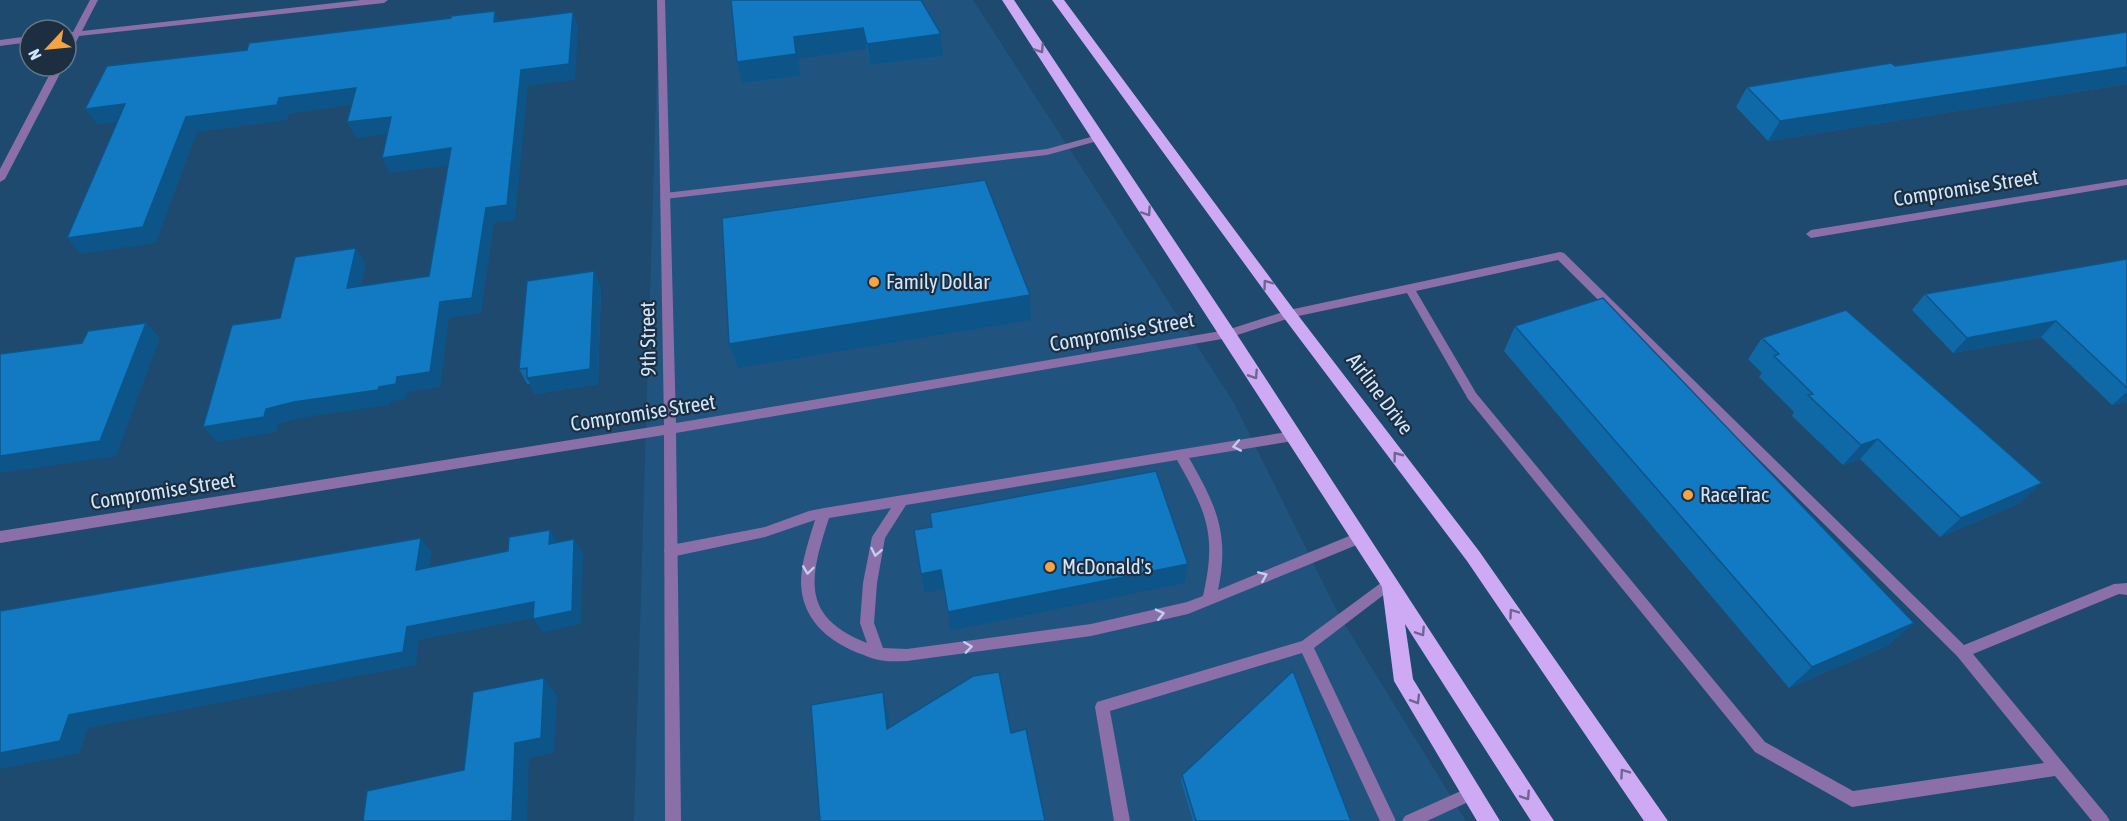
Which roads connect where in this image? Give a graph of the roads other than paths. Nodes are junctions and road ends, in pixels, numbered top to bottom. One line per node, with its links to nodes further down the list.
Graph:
1 (94, 0): 6 (street)
2 (384, 0): 7 (street)
3 (661, 0): 14 (street, 9th Street)
4 (1008, 0): 11 (highway, one-way to 11)
5 (1058, 0): 17 (highway, Airline Drive, one-way to 5)
6 (78, 24)
7 (78, 34)
8 (18, 41): 9 (street)
9 (0, 43)
10 (53, 78): 12 (street)
11 (1098, 138): 14 (street); 18 (highway, one-way to 18)
12 (0, 179)
13 (2127, 182): 15 (street, Compromise Street)
14 (665, 196): 19 (street, 9th Street)
15 (1811, 234)
16 (1410, 289): 17 (street, Compromise Street); 31 (street, Compromise Street); 33 (street)
17 (1289, 314): 18 (street, Compromise Street); 41 (highway, Airline Drive, one-way to 17)
18 (1228, 334): 19 (street, Compromise Street); 20 (highway, one-way to 20)
19 (670, 429): 24 (street, Compromise Street); 26 (street, 9th Street)
20 (1293, 436): 21 (street, one-way to 21); 25 (highway)
21 (1181, 456): 22 (street); 29 (street)
22 (902, 501): 23 (street); 32 (street, one-way to 32)
23 (824, 513): 26 (street); 32 (street, one-way to 32)
24 (0, 537)
25 (1359, 538): 27 (highway); 29 (street, one-way to 25)
26 (670, 552): 35 (street, 9th Street)
27 (1389, 583): 30 (street); 34 (highway, one-way to 34); 40 (highway, one-way to 40)
28 (2127, 589): 31 (street)
29 (1209, 599): 32 (street, one-way to 29)
30 (1306, 646): 36 (street); 37 (street)
31 (1962, 652): 33 (street)
32 (878, 654)
33 (2058, 768): 42 (street)
34 (1472, 793): 38 (street); 39 (highway)
35 (673, 821)
36 (1122, 821)
37 (1388, 821)
38 (1410, 821)
39 (1489, 821)
40 (1543, 821)
41 (1657, 821)
42 (2102, 821)

